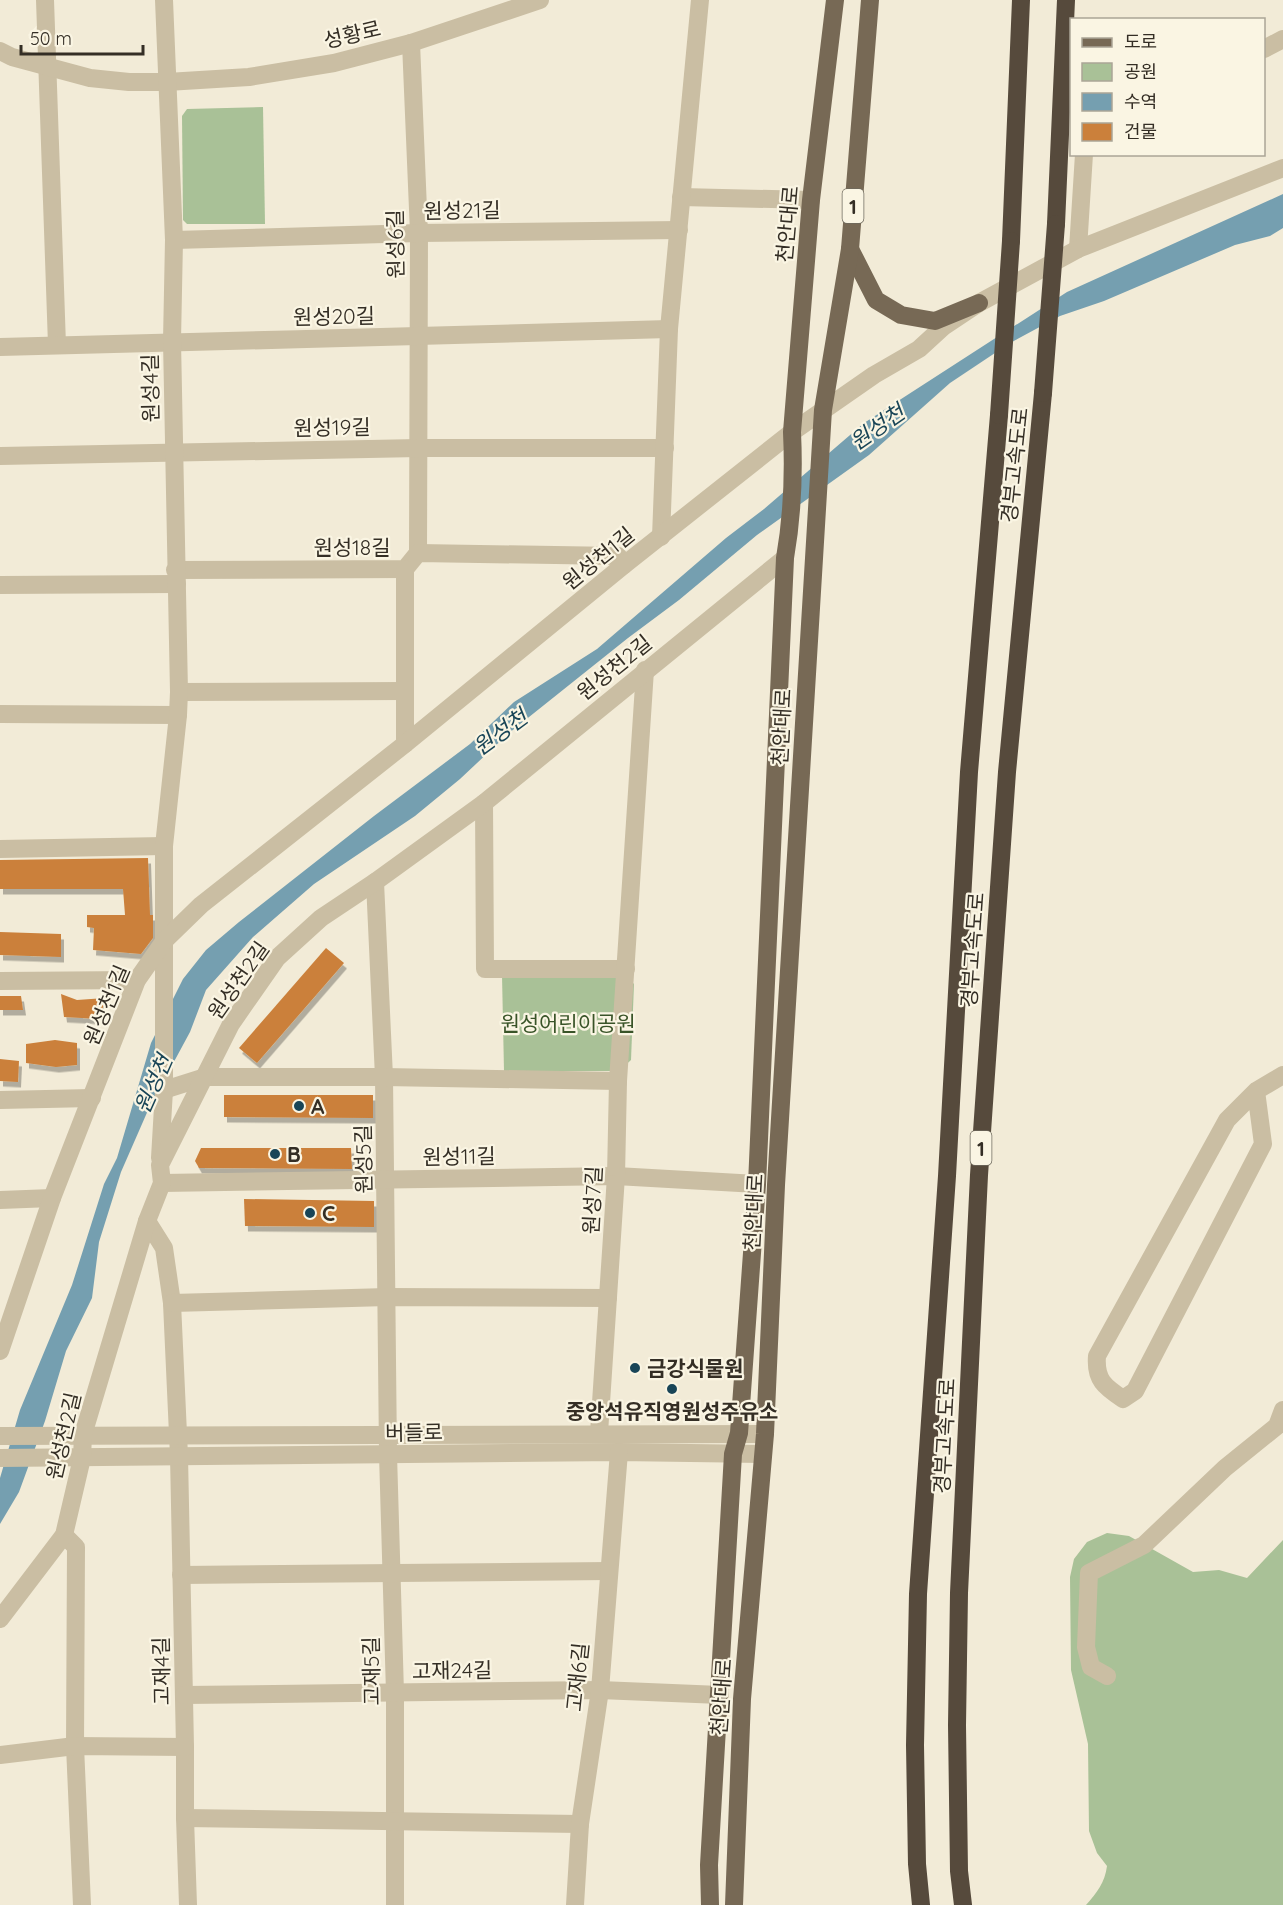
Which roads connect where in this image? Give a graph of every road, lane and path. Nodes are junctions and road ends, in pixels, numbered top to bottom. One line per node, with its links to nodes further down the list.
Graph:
1 (45, 0): 14 (street)
2 (164, 0): 15 (street)
3 (540, 0): 9 (street, 성황로)
4 (700, 0): 18 (street)
5 (836, 0): 19 (main road, 천안대로)
6 (870, 0): 23 (main road, 1)
7 (1021, 0): 115 (highway, 경부고속도로 / 1, bridge)
8 (1066, 0): 116 (highway, 경부고속도로 / 1, bridge)
9 (519, 4): 11 (street, 성황로)
10 (1283, 39): 12 (street)
11 (411, 43): 15 (street, 성황로); 21 (street, 원성6길)
12 (1265, 48)
13 (0, 51): 14 (street, 성황로)
14 (49, 67): 15 (street, 성황로); 29 (street)
15 (167, 82): 22 (street, 원성4길)
16 (1084, 156): 24 (street)
17 (1283, 168): 24 (street, 원성천1길)
18 (681, 197): 19 (street); 20 (street)
19 (811, 200): 32 (main road, 천안대로)
20 (679, 230): 21 (street, 원성21길); 26 (street)
21 (419, 233): 22 (street, 원성21길); 27 (street, 원성6길)
22 (174, 240): 28 (street, 원성4길)
23 (850, 249): 25 (main road); 31 (main road, 1)
24 (1078, 249): 25 (street, 원성천1길)
25 (980, 303): 31 (street, 원성천1길)
26 (669, 329): 27 (street, 원성20길); 34 (street)
27 (418, 338): 28 (street, 원성20길); 33 (street, 원성6길)
28 (172, 341): 29 (street, 원성20길); 35 (street, 원성4길)
29 (57, 345): 30 (street, 원성20길)
30 (0, 347)
31 (823, 410): 32 (street, 원성천1길); 81 (main road, 천안대로 / 1)
32 (792, 432): 37 (street, 원성천1길); 39 (main road, 천안대로)
33 (419, 448): 34 (street, 원성19길); 35 (street, 원성19길); 38 (street, 원성6길)
34 (665, 448): 37 (street)
35 (174, 452): 36 (street, 원성19길); 42 (street, 원성4길)
36 (0, 456)
37 (661, 537): 40 (street, 원성천1길)
38 (418, 553): 40 (street, 원성18길); 41 (street, 원성18길)
39 (785, 558): 44 (street, 원성천2길); 69 (main road, 천안대로)
40 (624, 565): 49 (street, 원성천1길)
41 (405, 570): 42 (street, 원성18길); 45 (street)
42 (176, 577): 43 (street, 원성18길); 46 (street, 원성4길)
43 (0, 585)
44 (645, 670): 50 (street, 원성천2길); 55 (street, 원성7길)
45 (404, 691): 46 (street); 49 (street)
46 (179, 692): 48 (street, 원성4길)
47 (0, 714): 48 (street)
48 (178, 715): 51 (street, 원성4길)
49 (405, 744): 54 (street, 원성천1길)
50 (484, 803): 53 (street, 원성천2길); 55 (street)
51 (164, 846): 52 (street); 54 (street, 원성4길)
52 (0, 849)
53 (375, 882): 59 (street, 원성천2길); 60 (street, 원성5길)
54 (165, 940): 56 (street, 원성천1길); 62 (street, 원성4길)
55 (626, 969): 61 (street, 원성7길)
56 (137, 980): 57 (street); 64 (street, 원성천1길)
57 (0, 981)
58 (1283, 1075): 63 (street)
59 (205, 1077): 60 (street); 62 (street); 66 (street, 원성천2길)
60 (384, 1077): 61 (street); 68 (street, 원성5길)
61 (618, 1081): 67 (street, 원성7길)
62 (164, 1090): 66 (street, 원성4길)
63 (1256, 1090): 63 (street)
64 (92, 1098): 65 (street); 70 (street, 원성천1길)
65 (0, 1100)
66 (161, 1174): 68 (street, 원성11길); 72 (street, 원성천2길)
67 (616, 1176): 68 (street, 원성11길); 69 (street, 원성11길); 74 (street, 원성7길)
68 (385, 1179): 73 (street, 원성5길)
69 (757, 1184): 79 (main road, 천안대로)
70 (52, 1198): 71 (street); 76 (street, 원성천1길)
71 (0, 1200)
72 (147, 1221): 75 (street); 85 (street, 원성천2길)
73 (387, 1297): 74 (street); 75 (street); 83 (street, 원성5길)
74 (608, 1298): 80 (street, 원성7길)
75 (172, 1303): 82 (street)
76 (6, 1315): 77 (street, 원성천1길)
77 (0, 1351)
78 (1283, 1410): 98 (street)
79 (739, 1432): 80 (street, 버들로); 81 (street, 버들로); 88 (main road, 천안대로)
80 (599, 1433): 83 (street, 버들로)
81 (765, 1434): 89 (main road, 천안대로 / 1)
82 (178, 1435): 83 (street, 버들로); 85 (street, 버들로); 90 (street, 고재4길)
83 (388, 1435): 87 (street, 고재5길)
84 (0, 1436): 85 (street, 버들로)
85 (79, 1436): 91 (street, 원성천2길)
86 (619, 1452): 87 (street, 버들로); 88 (street, 버들로); 94 (street, 고재6길)
87 (388, 1454): 90 (street, 버들로); 95 (street, 고재5길)
88 (734, 1454): 89 (street, 버들로); 102 (main road, 천안대로)
89 (762, 1454): 114 (main road, 천안대로 / 1)
90 (179, 1456): 91 (street, 버들로); 96 (street, 고재4길)
91 (73, 1457): 92 (street, 버들로); 93 (street, 원성천2길)
92 (0, 1458)
93 (64, 1534): 97 (street, 원성천2길); 103 (street)
94 (609, 1571): 95 (street); 99 (street, 고재6길)
95 (391, 1572): 96 (street); 100 (street, 고재5길)
96 (181, 1575): 101 (street, 고재4길)
97 (0, 1619)
98 (1107, 1676)
99 (600, 1690): 100 (street, 고재24길); 102 (street, 고재24길); 108 (street, 고재6길)
100 (394, 1693): 101 (street, 고재24길); 107 (street, 고재5길)
101 (184, 1695): 104 (street, 고재4길)
102 (720, 1695): 113 (main road, 천안대로)
103 (75, 1746): 104 (street); 105 (street); 109 (street)
104 (185, 1746): 106 (street, 고재4길)
105 (0, 1755)
106 (184, 1818): 107 (street); 110 (street, 고재4길)
107 (395, 1821): 108 (street); 111 (street, 고재5길)
108 (579, 1824): 112 (street, 고재6길)
109 (82, 1905)
110 (188, 1905)
111 (395, 1905)
112 (575, 1905)
113 (710, 1905)
114 (734, 1905)
115 (921, 1905)
116 (963, 1905)

